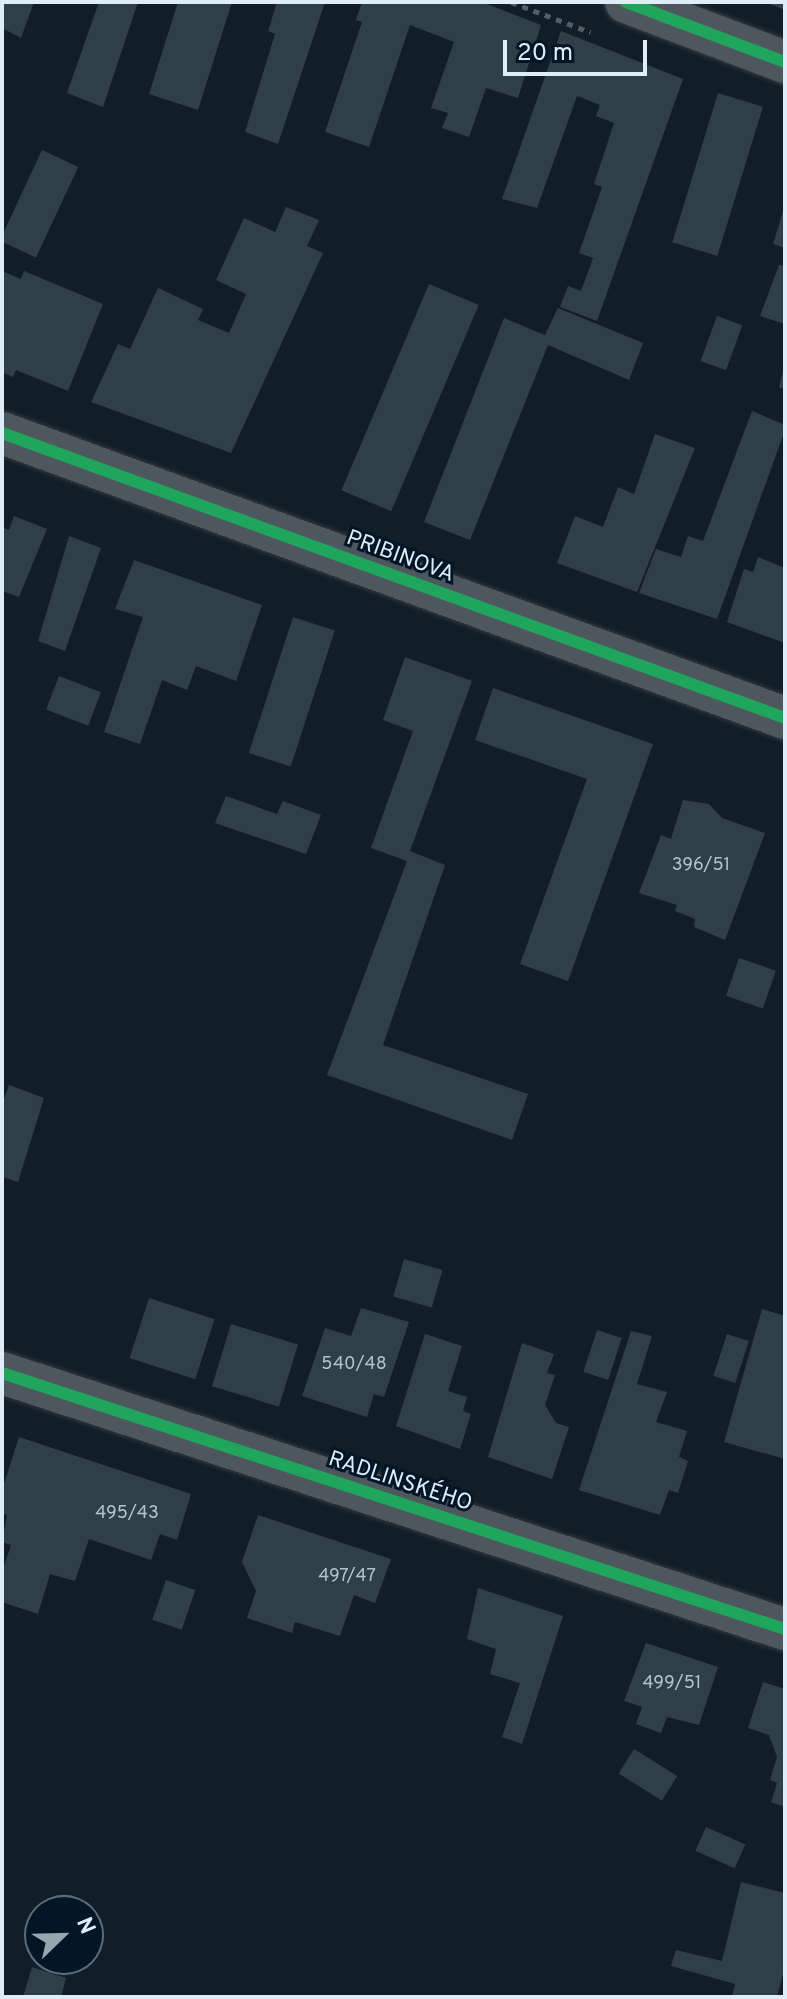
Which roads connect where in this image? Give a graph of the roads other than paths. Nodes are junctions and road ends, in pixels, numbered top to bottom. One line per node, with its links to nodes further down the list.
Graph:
1 (626, 2): 2 (street)
2 (785, 62)
3 (2, 433): 4 (street, PRIBINOVA)
4 (785, 718)
5 (2, 1373): 6 (street, RADLINSKÉHO)
6 (785, 1629)

